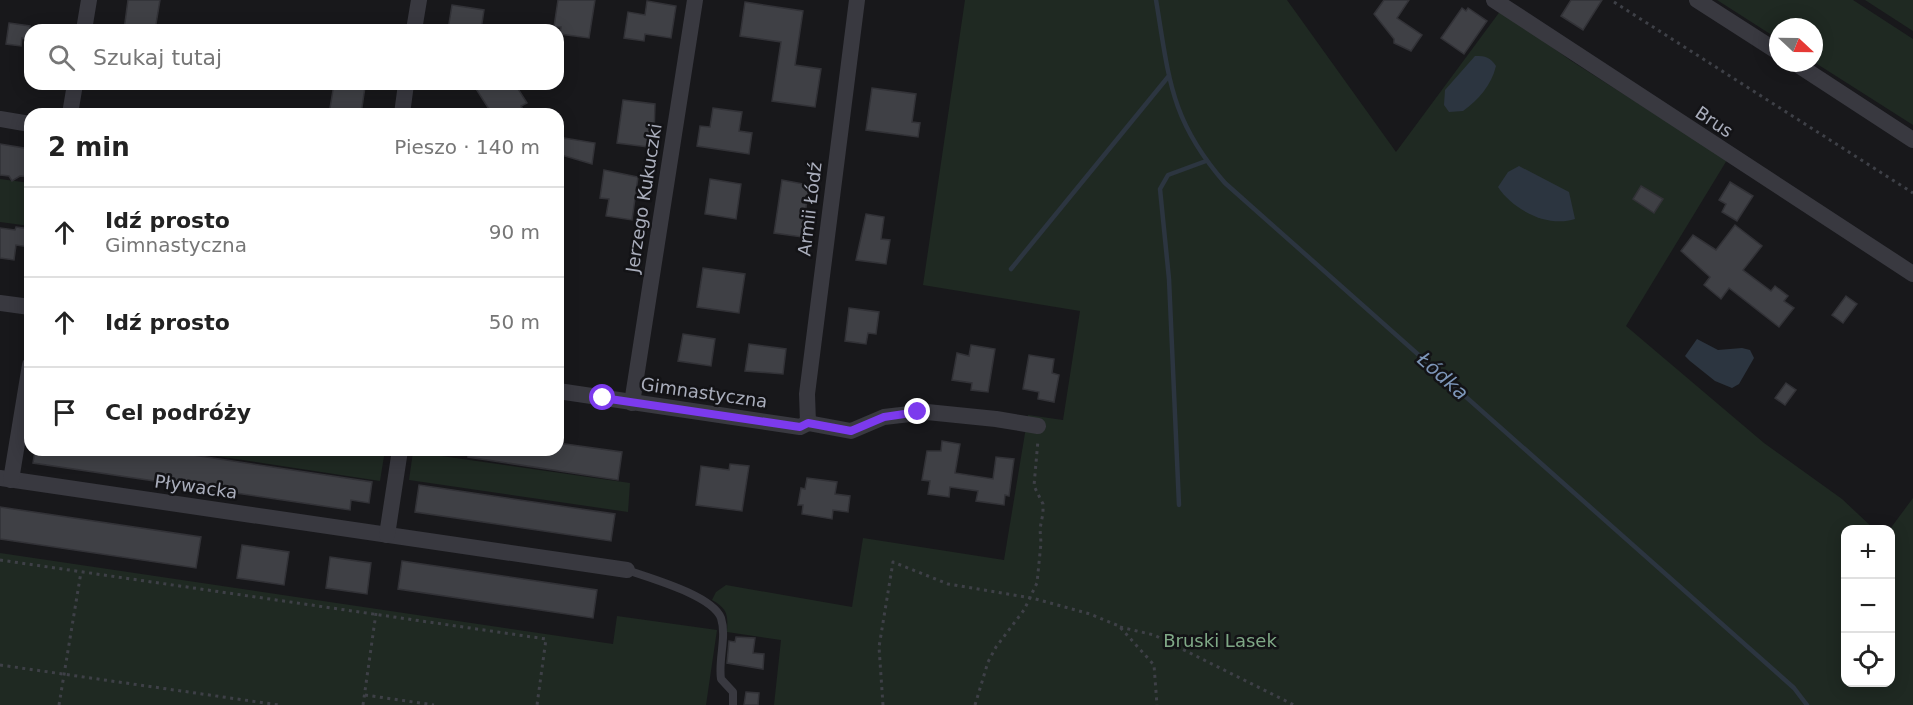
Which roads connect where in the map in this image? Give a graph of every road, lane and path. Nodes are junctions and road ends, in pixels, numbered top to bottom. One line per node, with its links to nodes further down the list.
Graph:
1 (89, 0): 8 (street)
2 (419, 0): 9 (street)
3 (695, 0): 25 (street, Jerzego Kukuczki)
4 (856, 0): 26 (street, Armii Łódź)
5 (1494, 0): 20 (street, Brus)
6 (1697, 0): 10 (street)
7 (1614, 2): 19 (path)
8 (85, 24)
9 (415, 24)
10 (1769, 46)
11 (1809, 72): 18 (street)
12 (74, 90): 14 (street)
13 (405, 90): 15 (street)
14 (71, 108)
15 (403, 108)
16 (0, 119): 17 (street)
17 (24, 123)
18 (1913, 140)
19 (1913, 193)
20 (1913, 274)
21 (0, 303): 22 (street)
22 (24, 306)
23 (564, 392): 25 (street, Gimnastyczna)
24 (24, 394): 29 (street)
25 (632, 402): 26 (street, Gimnastyczna)
26 (808, 423): 27 (street, Gimnastyczna)
27 (1038, 426): 34 (path)
28 (398, 456): 30 (street)
29 (6, 479): 30 (street, Pływacka)
30 (387, 535): 32 (street, Pływacka)
31 (0, 560): 33 (path)
32 (627, 570): 45 (lane)
33 (81, 572): 35 (path); 38 (path)
34 (1032, 598): 36 (path); 46 (path); 47 (path)
35 (376, 613): 39 (path); 44 (path)
36 (1119, 626): 48 (path); 49 (path)
37 (0, 665): 38 (path)
38 (63, 674): 40 (path); 41 (path)
39 (365, 695): 42 (path); 43 (path)
40 (59, 705)
41 (279, 705)
42 (363, 705)
43 (434, 705)
44 (537, 705)
45 (733, 705)
46 (883, 705)
47 (975, 705)
48 (1157, 705)
49 (1294, 705)

